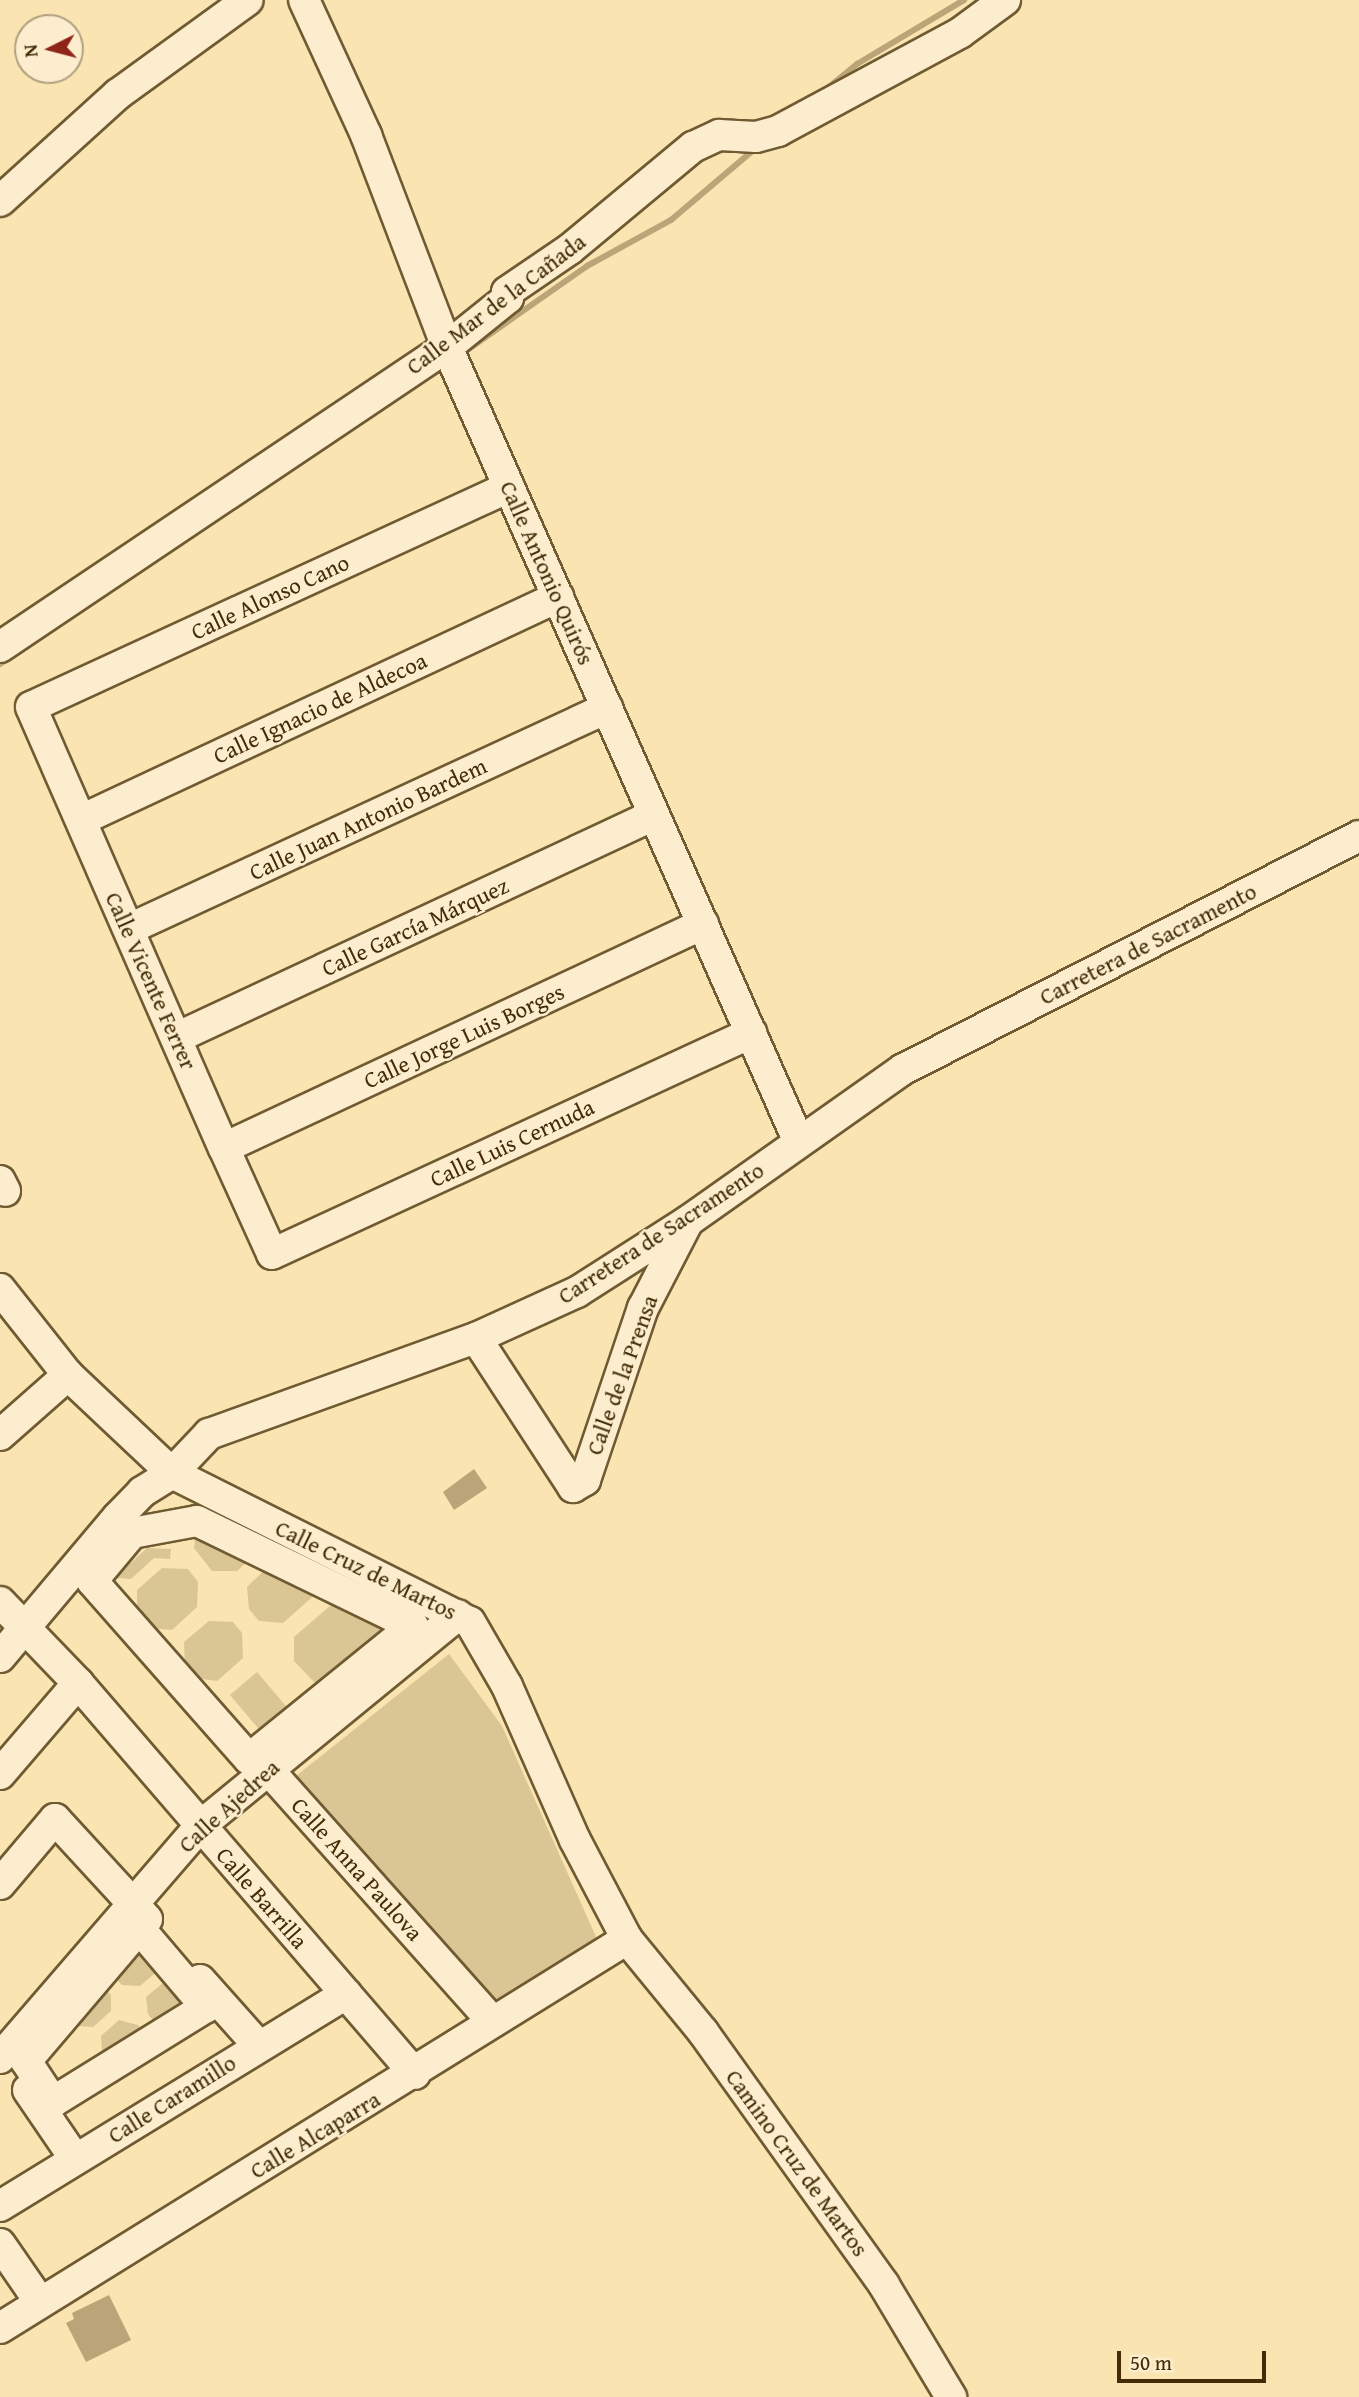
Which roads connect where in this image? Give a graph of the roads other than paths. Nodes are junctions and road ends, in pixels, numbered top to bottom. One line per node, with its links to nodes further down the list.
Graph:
1 (248, 0): 4 (street)
2 (304, 0): 5 (street, Calle Antonio Quirós)
3 (1005, 0): 5 (street, Calle Mar de la Cañada)
4 (0, 201)
5 (450, 355): 6 (street, Calle Antonio Quirós); 8 (street, Calle Mar de la Cañada)
6 (509, 487): 7 (street, Calle Antonio Quirós); 9 (street, Calle Alonso Cano)
7 (558, 597): 10 (street, Calle Antonio Quirós); 12 (street, Calle Ignacio de Aldecoa)
8 (0, 647)
9 (31, 707): 12 (street, Calle Vicente Ferrer)
10 (607, 708): 11 (street, Calle Antonio Quirós); 15 (street, Calle Juan Antonio Bardem)
11 (654, 815): 14 (street, Calle Antonio Quirós); 17 (street, Calle García Márquez)
12 (81, 820): 15 (street, Calle Vicente Ferrer)
13 (1359, 836): 18 (street, Carretera de Sacramento)
14 (703, 924): 16 (street, Calle Antonio Quirós); 19 (street, Calle Jorge Luis Borges)
15 (129, 929): 17 (street, Calle Vicente Ferrer)
16 (751, 1033): 18 (street, Calle Antonio Quirós); 21 (street, Calle Luis Cernuda)
17 (176, 1038): 19 (street, Calle Vicente Ferrer)
18 (799, 1142): 20 (street, Carretera de Sacramento)
19 (224, 1148): 21 (street, Calle Vicente Ferrer)
20 (688, 1221): 23 (street, Carretera de Sacramento); 23 (street, Calle de la Prensa)
21 (272, 1254)
22 (1, 1291): 24 (street, Calle Cruz de Martos)
23 (476, 1338): 26 (street, Carretera de Sacramento)
24 (68, 1375): 25 (street); 26 (street, Calle Cruz de Martos)
25 (0, 1435)
26 (172, 1473): 27 (street, Carretera de Sacramento); 29 (street, Calle Cruz de Martos)
27 (88, 1568): 30 (street, Carretera de Sacramento); 33 (street, Calle Anna Paulova); 33 (street)
28 (0, 1602): 30 (street, Calle Barrilla)
29 (458, 1615): 33 (street, Calle Ajedrea); 38 (street, Calle Cruz de Martos)
30 (24, 1629): 31 (street, Carretera de Sacramento); 32 (street, Calle Barrilla)
31 (0, 1657)
32 (78, 1683): 34 (street); 35 (street, Calle Barrilla)
33 (261, 1762): 35 (street, Calle Ajedrea); 40 (street, Calle Anna Paulova)
34 (0, 1774)
35 (200, 1826): 37 (street, Calle Ajedrea); 39 (street, Calle Barrilla)
36 (0, 1884): 37 (street)
37 (133, 1903): 41 (street); 42 (street, Calle Ajedrea)
38 (627, 1939): 40 (street, Calle Alcaparra); 50 (street, Camino Cruz de Martos)
39 (346, 1994): 41 (street, Calle Caramillo); 43 (street, Calle Barrilla)
40 (493, 2022): 43 (street, Calle Alcaparra)
41 (258, 2045): 45 (street, Calle Caramillo)
42 (1, 2053): 45 (street)
43 (415, 2074): 48 (street, Calle Alcaparra)
44 (52, 2102): 44 (street)
45 (75, 2160): 46 (street, Calle Caramillo)
46 (0, 2206)
47 (0, 2244): 48 (street)
48 (40, 2302): 49 (street, Calle Alcaparra)
49 (0, 2328)
50 (951, 2397)

